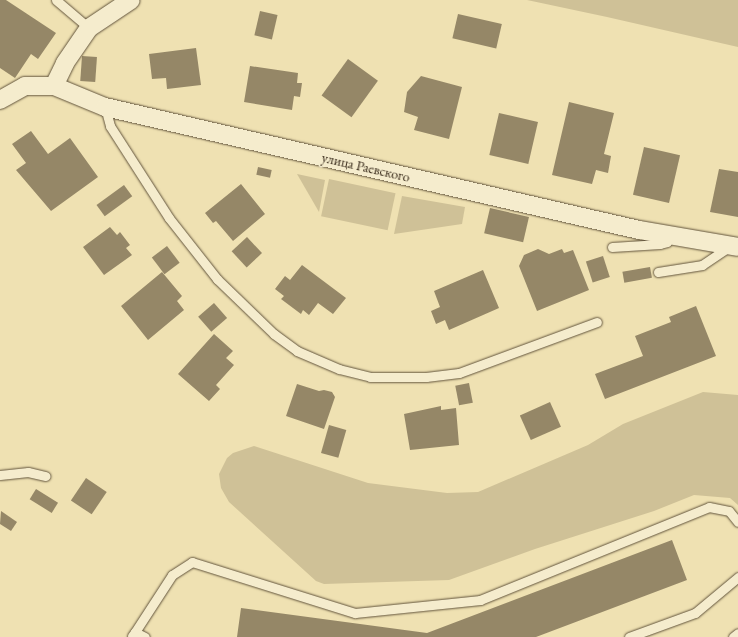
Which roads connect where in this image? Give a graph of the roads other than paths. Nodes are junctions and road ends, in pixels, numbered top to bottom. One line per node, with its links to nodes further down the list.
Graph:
1 (56, 0): 3 (lane)
2 (131, 0): 3 (street)
3 (89, 28): 4 (street)
4 (54, 86): 5 (street, улица Раевского); 6 (street, улица Раевского)
5 (0, 100)
6 (105, 107): 7 (street, улица Раевского); 11 (lane)
7 (670, 235): 8 (street, улица Раевского); 9 (lane)
8 (734, 246): 10 (lane)
9 (612, 247)
10 (658, 272)
11 (597, 322)
12 (0, 475): 13 (lane)
13 (46, 476)
14 (738, 522): 17 (lane)
15 (738, 577): 19 (lane)
16 (738, 633): 20 (lane)
17 (133, 635): 18 (lane)
18 (145, 637)
19 (629, 637)
20 (733, 637)

